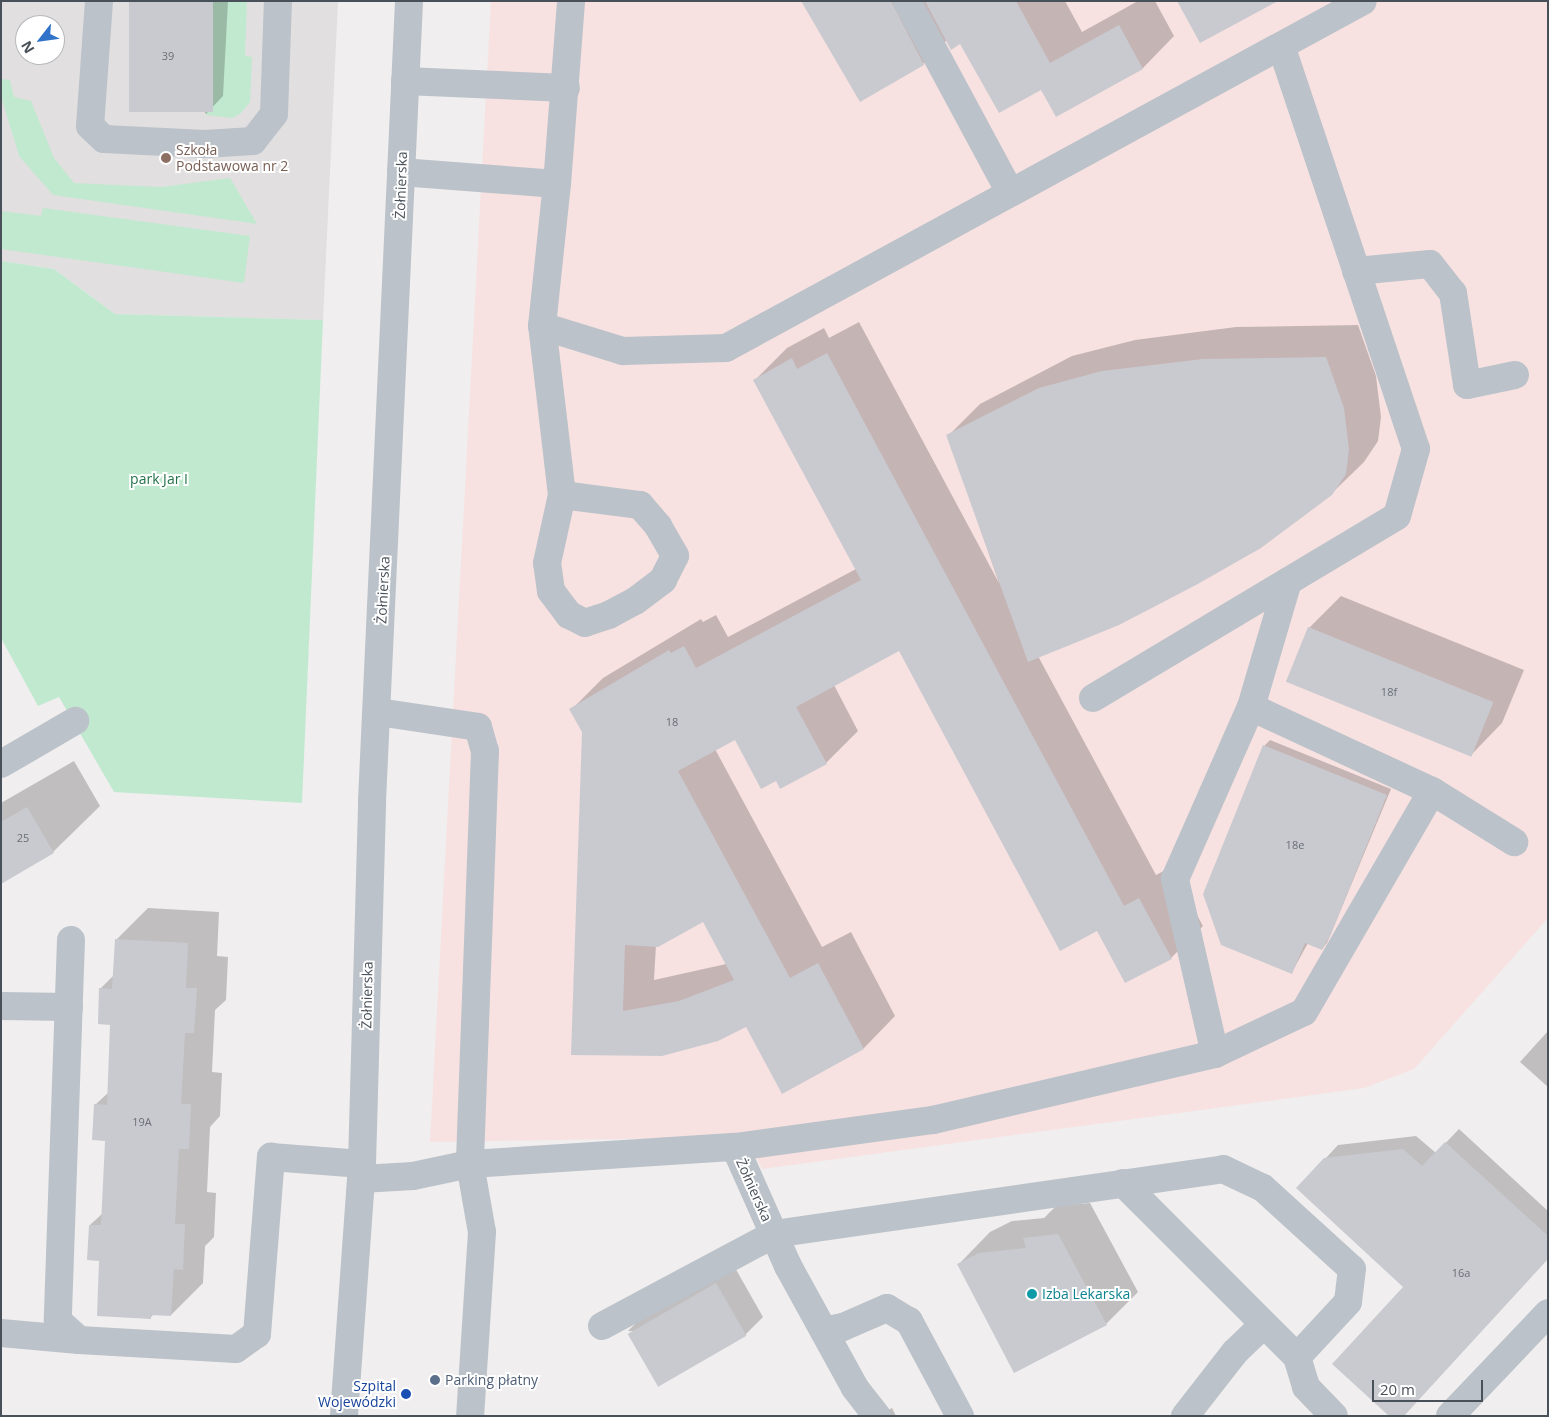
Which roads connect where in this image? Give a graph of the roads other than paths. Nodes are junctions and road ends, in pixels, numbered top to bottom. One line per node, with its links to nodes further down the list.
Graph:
1 (99, 1): 2 (street)
2 (278, 1)
3 (408, 1): 8 (street, Żołnierska)
4 (571, 1): 9 (street)
5 (907, 1): 12 (street)
6 (1363, 1): 7 (street)
7 (1281, 46): 12 (street); 13 (street)
8 (405, 81): 9 (street); 10 (street, Żołnierska)
9 (566, 88): 11 (street)
10 (401, 172): 11 (street); 20 (street, Żołnierska)
11 (558, 184): 14 (street)
12 (1010, 192): 14 (street)
13 (1356, 271): 15 (street); 17 (street)
14 (542, 326): 16 (street)
15 (1515, 376)
16 (562, 495): 16 (street)
17 (1288, 581): 18 (street); 19 (street)
18 (1093, 698)
19 (1250, 707): 23 (street); 28 (street)
20 (378, 712): 30 (street); 31 (street, Żołnierska)
21 (75, 721): 22 (street)
22 (1, 764)
23 (1432, 791): 24 (street); 28 (street)
24 (1514, 842)
25 (71, 940): 27 (street)
26 (1, 1006): 27 (street)
27 (69, 1007): 39 (street)
28 (1215, 1054): 29 (street)
29 (735, 1147): 30 (street, Żołnierska); 33 (street, Żołnierska)
30 (470, 1164): 31 (street, Żołnierska); 42 (street)
31 (361, 1172): 39 (street); 41 (street, Żołnierska)
32 (1123, 1183): 33 (street); 35 (street); 40 (street)
33 (774, 1234): 36 (street, Żołnierska); 37 (street)
34 (1548, 1313): 47 (street)
35 (1264, 1324): 40 (street); 45 (street)
36 (602, 1326)
37 (824, 1331): 43 (street); 44 (street)
38 (1, 1333): 39 (street)
39 (79, 1340)
40 (1297, 1357): 46 (street)
41 (344, 1416)
42 (470, 1416)
43 (877, 1416)
44 (960, 1416)
45 (1186, 1416)
46 (1334, 1416)
47 (1450, 1416)

